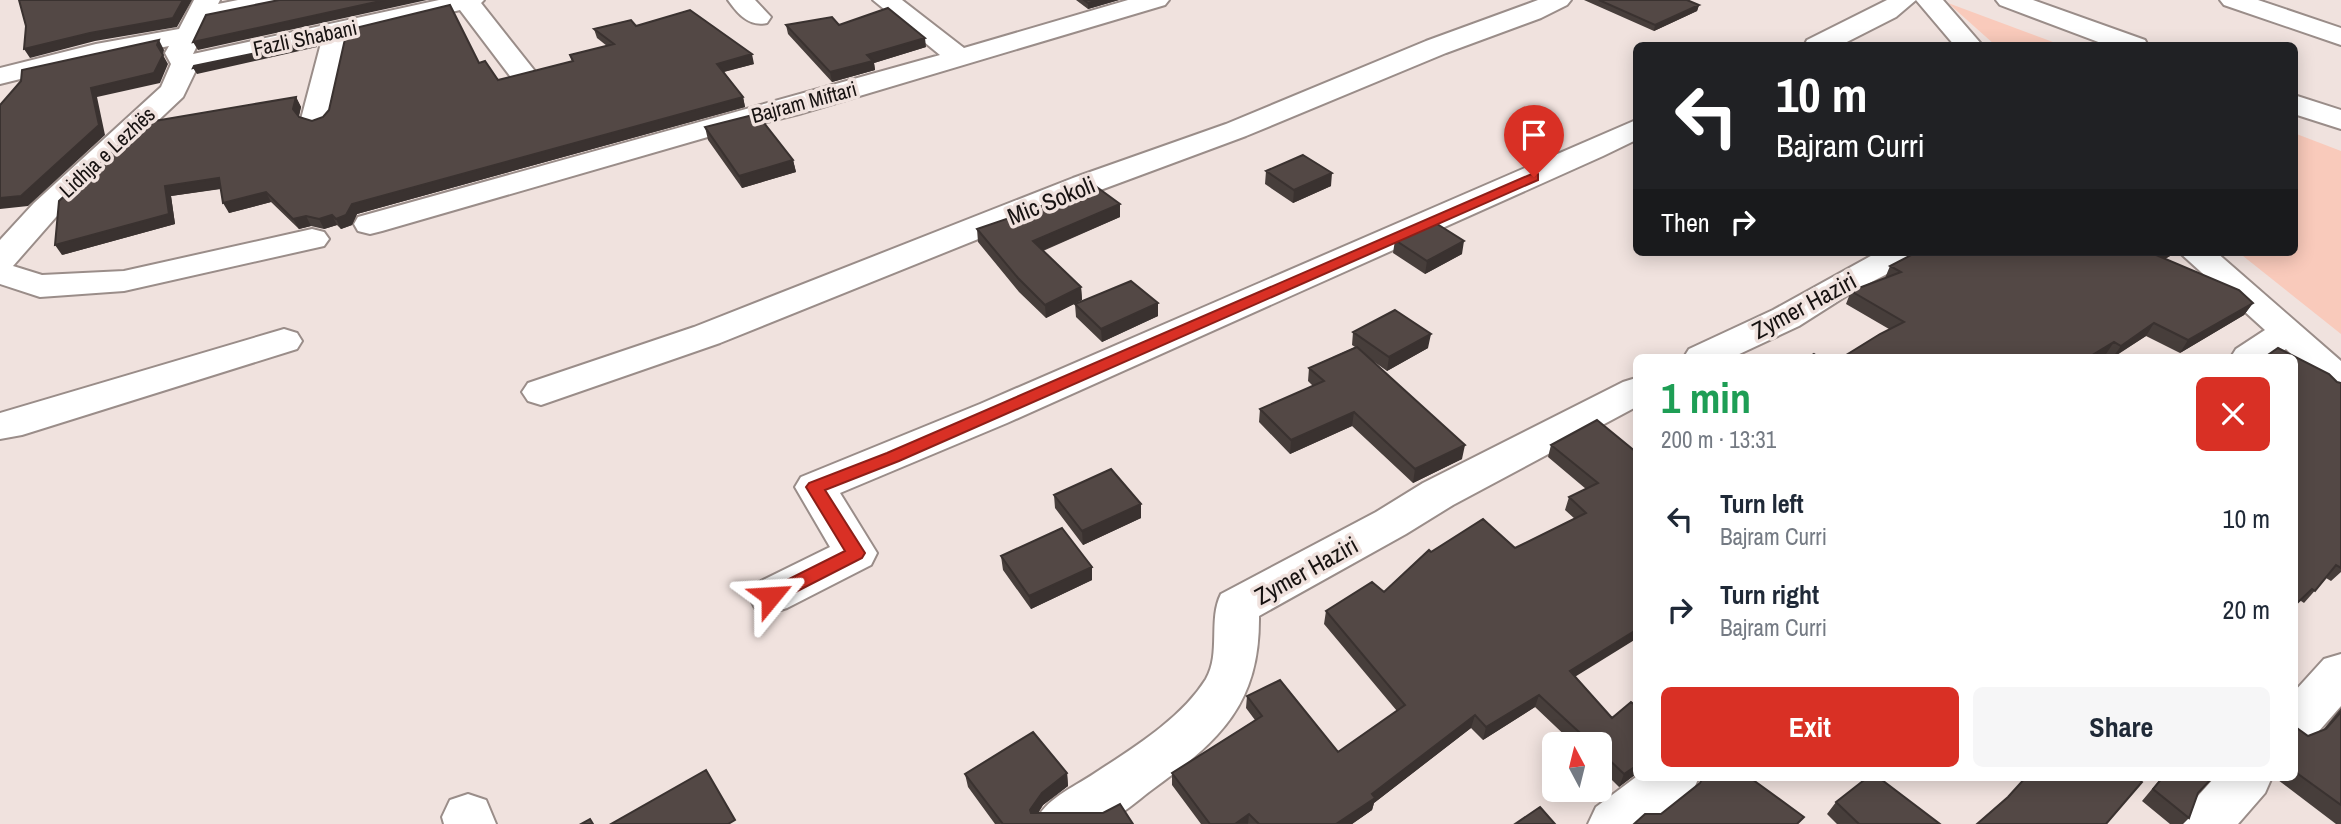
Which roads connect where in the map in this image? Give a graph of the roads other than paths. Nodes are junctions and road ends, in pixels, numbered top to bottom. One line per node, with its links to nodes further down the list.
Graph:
1 (277, 0): 10 (street)
2 (886, 0): 16 (street)
3 (1156, 0): 16 (street, Bajram Miftari)
4 (1558, 0): 34 (street, Mic Sokoli)
5 (1904, 0): 13 (street)
6 (1929, 0): 14 (street)
7 (2009, 0): 15 (street)
8 (2233, 0): 12 (street)
9 (468, 1): 11 (street, Fazli Shabani); 17 (street, Fazli Shabani)
10 (194, 29): 11 (street, Fazli Shabani); 18 (street); 27 (street, Lidhja e Lezhës)
11 (337, 30): 20 (street)
12 (2341, 37)
13 (1825, 42)
14 (1966, 42)
15 (2123, 42)
16 (959, 57): 23 (street, Bajram Miftari)
17 (520, 70)
18 (0, 76)
19 (2298, 104): 21 (street)
20 (316, 119)
21 (2341, 120)
22 (1633, 130): 37 (street)
23 (370, 224)
24 (312, 239): 28 (street)
25 (1896, 256): 31 (street, Zymer Haziri)
26 (2201, 256): 29 (street)
27 (0, 260)
28 (0, 273)
29 (2288, 331): 32 (street); 33 (street)
30 (284, 341): 36 (street)
31 (1708, 354)
32 (2254, 354)
33 (2341, 382)
34 (541, 392)
35 (1633, 393): 42 (street, Zymer Haziri)
36 (0, 426)
37 (771, 596)
38 (2341, 673): 39 (street)
39 (2298, 721)
40 (1669, 781): 43 (street)
41 (2244, 781): 44 (street)
42 (1060, 824)
43 (1614, 824)
44 (2206, 824)

